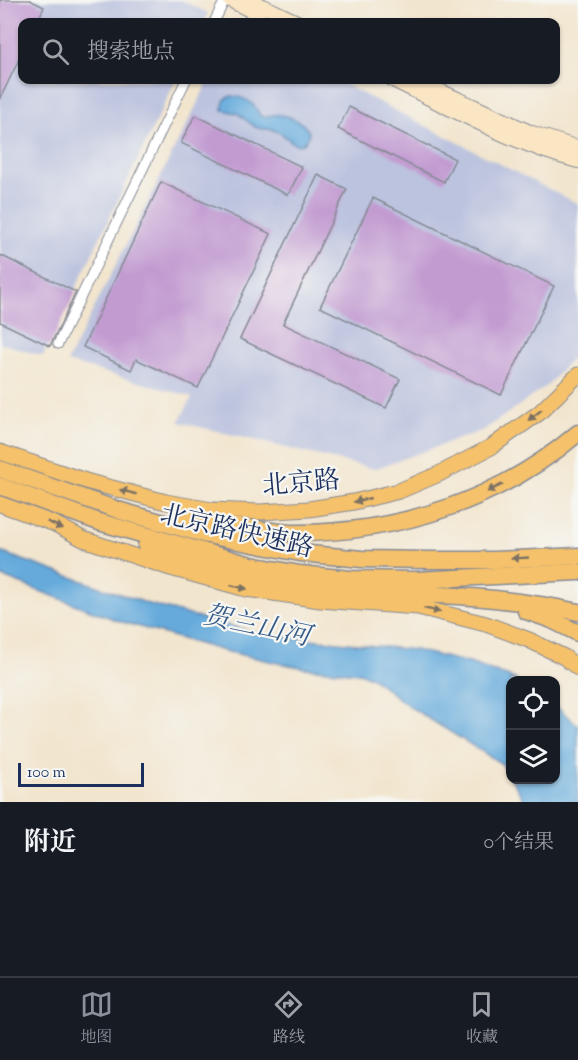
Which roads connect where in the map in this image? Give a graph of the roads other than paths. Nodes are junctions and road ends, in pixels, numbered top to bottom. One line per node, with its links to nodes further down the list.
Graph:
1 (225, 0): 4 (street)
2 (230, 0): 5 (main road)
3 (250, 0): 6 (main road)
4 (216, 18)
5 (268, 18)
6 (288, 18)
7 (184, 84): 12 (street)
8 (401, 84): 11 (main road)
9 (425, 84): 10 (main road)
10 (578, 147)
11 (578, 161)
12 (58, 344)
13 (578, 375): 15 (main road, 北京路, one-way to 15)
14 (578, 432): 18 (highway, one-way to 18)
15 (0, 452)
16 (0, 469): 18 (highway, 北京路快速路)
17 (0, 486): 22 (highway)
18 (64, 492): 20 (highway, 北京路快速路, one-way to 18)
19 (0, 504): 26 (main road, one-way to 26)
20 (578, 556)
21 (578, 572): 22 (highway, 北京路快速路)
22 (295, 579): 23 (highway)
23 (440, 596): 24 (highway); 25 (highway)
24 (578, 612)
25 (578, 633)
26 (578, 668)

